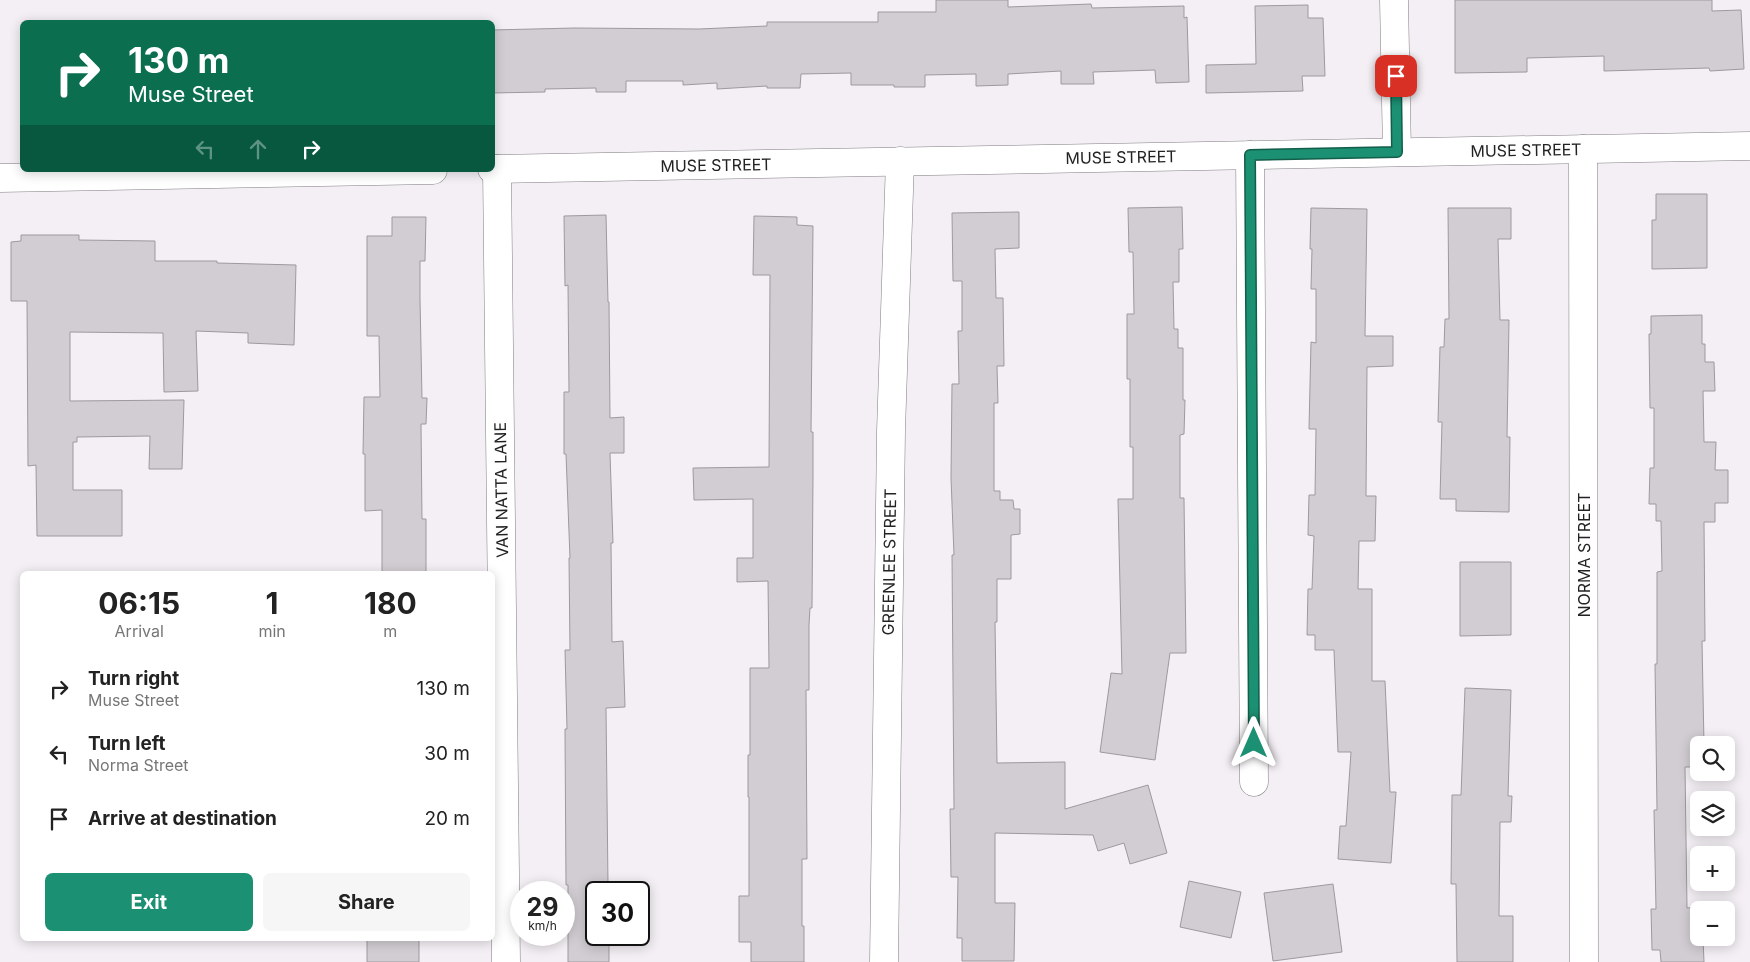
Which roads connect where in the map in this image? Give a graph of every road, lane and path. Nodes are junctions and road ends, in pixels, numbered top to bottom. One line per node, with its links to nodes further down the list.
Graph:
1 (1394, 0): 4 (street)
2 (1750, 146): 3 (street, MUSE STREET)
3 (1583, 148): 4 (street, MUSE STREET); 13 (street, NORMA STREET)
4 (1397, 152): 5 (street, MUSE STREET)
5 (1250, 155): 6 (street, MUSE STREET); 10 (street)
6 (900, 161): 7 (street, MUSE STREET); 12 (street, GREENLEE STREET)
7 (495, 169): 11 (street, VAN NATTA LANE)
8 (324, 172): 9 (street)
9 (0, 178)
10 (1254, 782)
11 (506, 962)
12 (884, 962)
13 (1584, 962)

